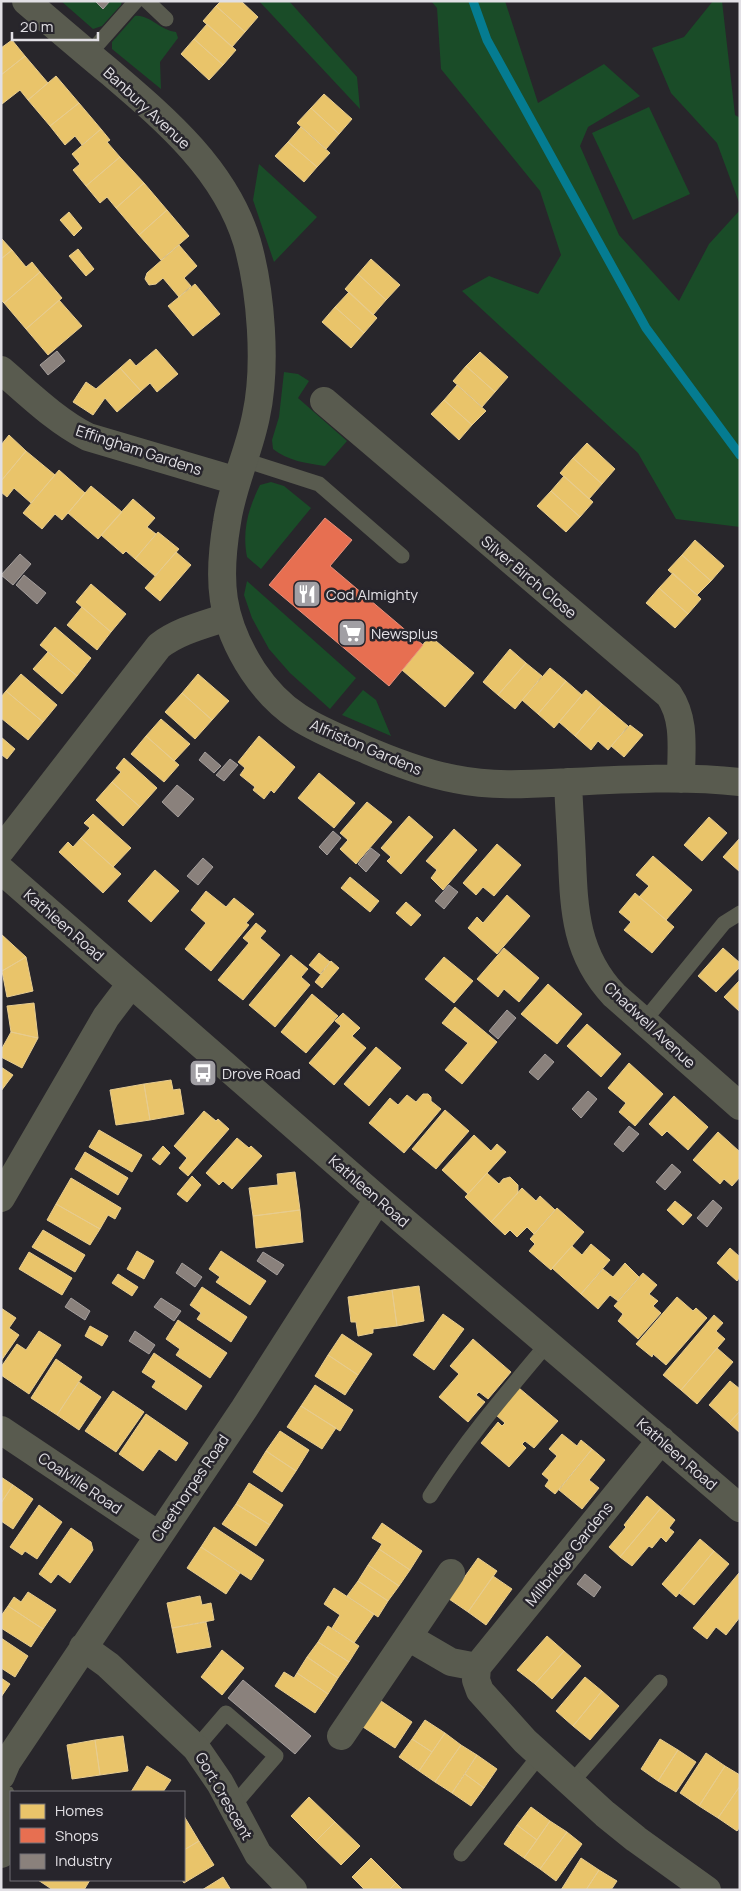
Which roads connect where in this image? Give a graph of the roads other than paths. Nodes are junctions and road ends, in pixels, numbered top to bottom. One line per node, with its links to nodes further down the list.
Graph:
1 (26, 1): 5 (street, Banbury Avenue)
2 (136, 1): 5 (lane)
3 (147, 1): 4 (lane)
4 (166, 19)
5 (89, 54): 8 (street, Banbury Avenue)
6 (1, 370): 8 (street, Effingham Gardens)
7 (324, 401): 11 (street, Silver Birch Close)
8 (241, 470): 9 (lane); 10 (street, Banbury Avenue)
9 (402, 556)
10 (226, 617): 12 (street, Alfriston Gardens); 14 (street)
11 (681, 779): 12 (street, Alfriston Gardens); 13 (street, Alfriston Gardens)
12 (568, 782): 18 (street, Chadwell Avenue)
13 (740, 782)
14 (1, 850)
15 (1, 870): 17 (street, Kathleen Road)
16 (740, 914): 18 (lane)
17 (131, 984): 20 (street); 21 (street, Kathleen Road)
18 (644, 1021): 19 (street, Chadwell Avenue)
19 (740, 1106)
20 (1, 1198)
21 (378, 1199): 22 (street, Kathleen Road); 27 (street, Cleethorpes Road)
22 (548, 1343): 24 (street, Kathleen Road); 25 (lane)
23 (1, 1430): 27 (street, Coalville Road)
24 (661, 1440): 26 (street, Kathleen Road); 31 (street, Millbridge Gardens)
25 (430, 1496)
26 (740, 1508)
27 (158, 1536): 30 (street, Cleethorpes Road)
28 (451, 1573): 29 (street)
29 (408, 1637): 31 (street); 33 (street)
30 (83, 1647): 34 (street, Gort Crescent); 36 (street, Cleethorpes Road)
31 (477, 1667): 35 (street)
32 (660, 1682): 37 (lane)
33 (342, 1736)
34 (196, 1748): 39 (street, Gort Crescent); 39 (lane)
35 (540, 1755): 37 (street); 41 (lane)
36 (1, 1776)
37 (571, 1782): 43 (street)
38 (1, 1796): 40 (street)
39 (232, 1807): 42 (street, Gort Crescent)
40 (1, 1854)
41 (461, 1854)
42 (294, 1890)
43 (707, 1890)

